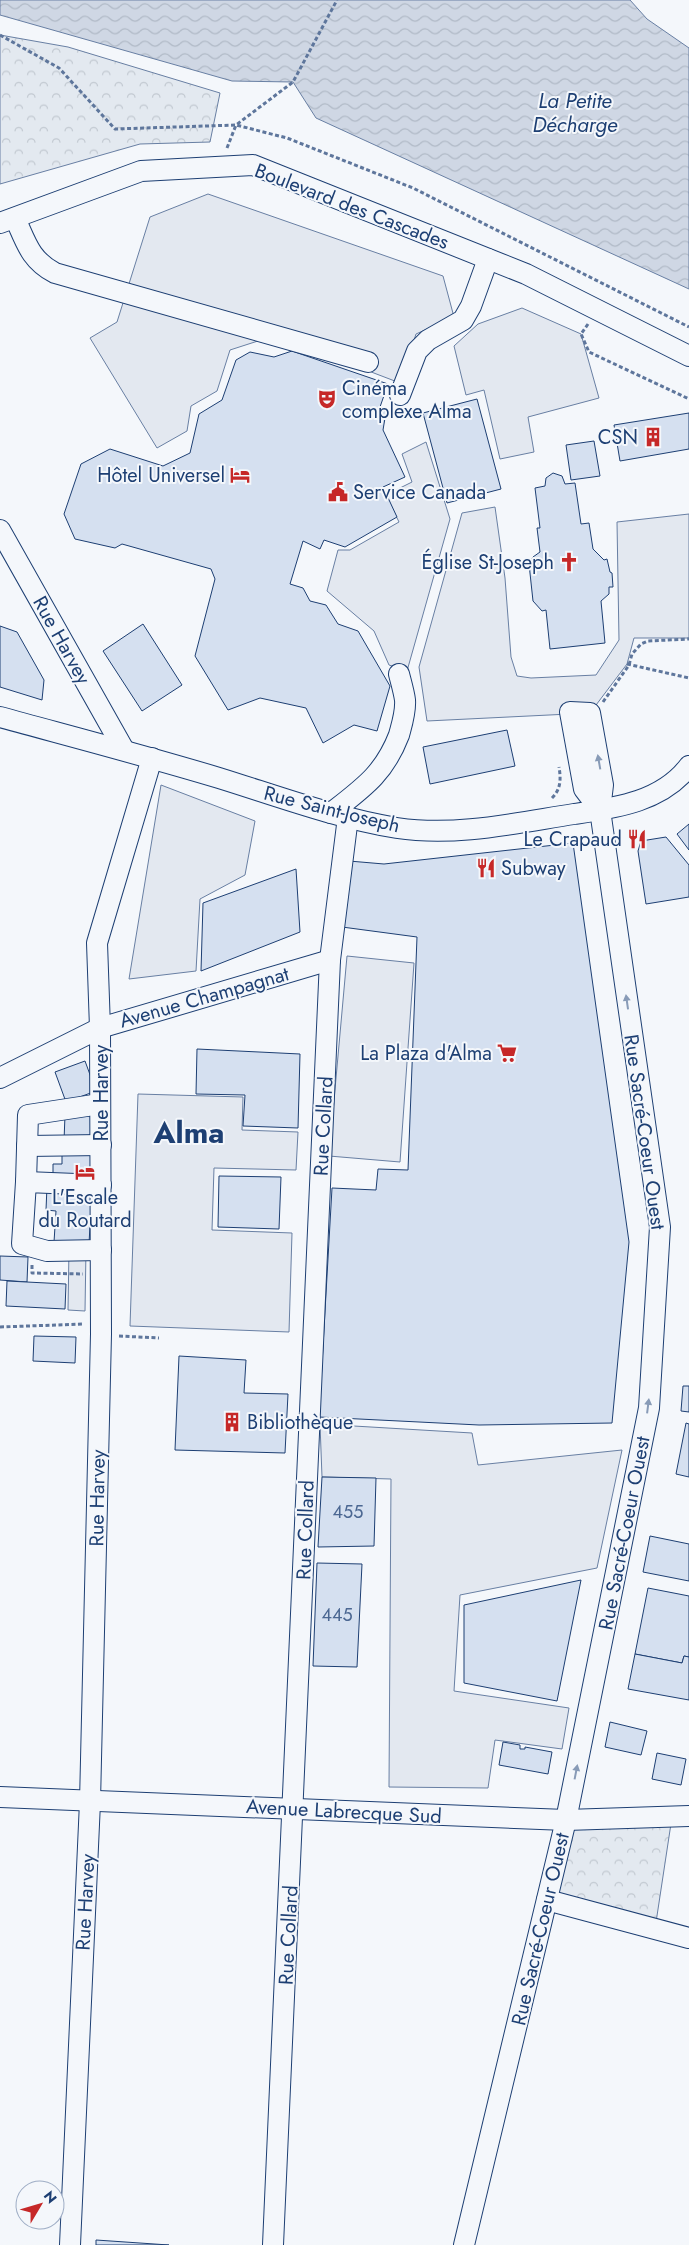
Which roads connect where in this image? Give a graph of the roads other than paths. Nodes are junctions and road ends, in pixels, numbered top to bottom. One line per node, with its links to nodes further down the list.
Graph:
1 (8, 220): 2 (street, Boulevard des Cascades); 4 (street)
2 (488, 260): 3 (street, Boulevard des Cascades); 5 (street)
3 (689, 356)
4 (368, 362)
5 (400, 395)
6 (0, 530): 10 (street, Rue Harvey)
7 (399, 674): 14 (street)
8 (590, 713): 13 (street)
9 (0, 717): 10 (street, Rue Saint-Joseph)
10 (124, 750): 11 (street, Rue Saint-Joseph)
11 (152, 758): 14 (street, Rue Saint-Joseph); 16 (street, Rue Harvey)
12 (689, 766): 13 (street, Rue Saint-Joseph)
13 (600, 810): 14 (street, Rue Saint-Joseph); 28 (street, Rue Sacré-Coeur Ouest, one-way to 13)
14 (339, 815): 15 (street, Rue Collard)
15 (330, 960): 16 (street, Avenue Champagnat); 26 (street, Rue Collard)
16 (100, 1028): 17 (street, Avenue Champagnat); 18 (street, Rue Harvey)
17 (0, 1078)
18 (100, 1104): 19 (street, Rue Harvey); 20 (street)
19 (101, 1145): 20 (street); 22 (street, Rue Harvey)
20 (27, 1146): 21 (street)
21 (26, 1182): 22 (street); 23 (street)
22 (101, 1185): 23 (street, Rue Harvey)
23 (101, 1250): 25 (street, Rue Harvey)
24 (0, 1797): 25 (street, Avenue Labrecque Sud)
25 (89, 1801): 26 (street, Avenue Labrecque Sud); 31 (street, Rue Harvey)
26 (294, 1809): 28 (street, Avenue Labrecque Sud); 32 (street, Rue Collard)
27 (689, 1816): 28 (street, Avenue Labrecque Sud)
28 (566, 1820): 29 (street, Rue Sacré-Coeur Ouest)
29 (547, 1900): 30 (street); 33 (street, Rue Sacré-Coeur Ouest)
30 (689, 1938)
31 (70, 2245)
32 (273, 2245)
33 (464, 2245)

